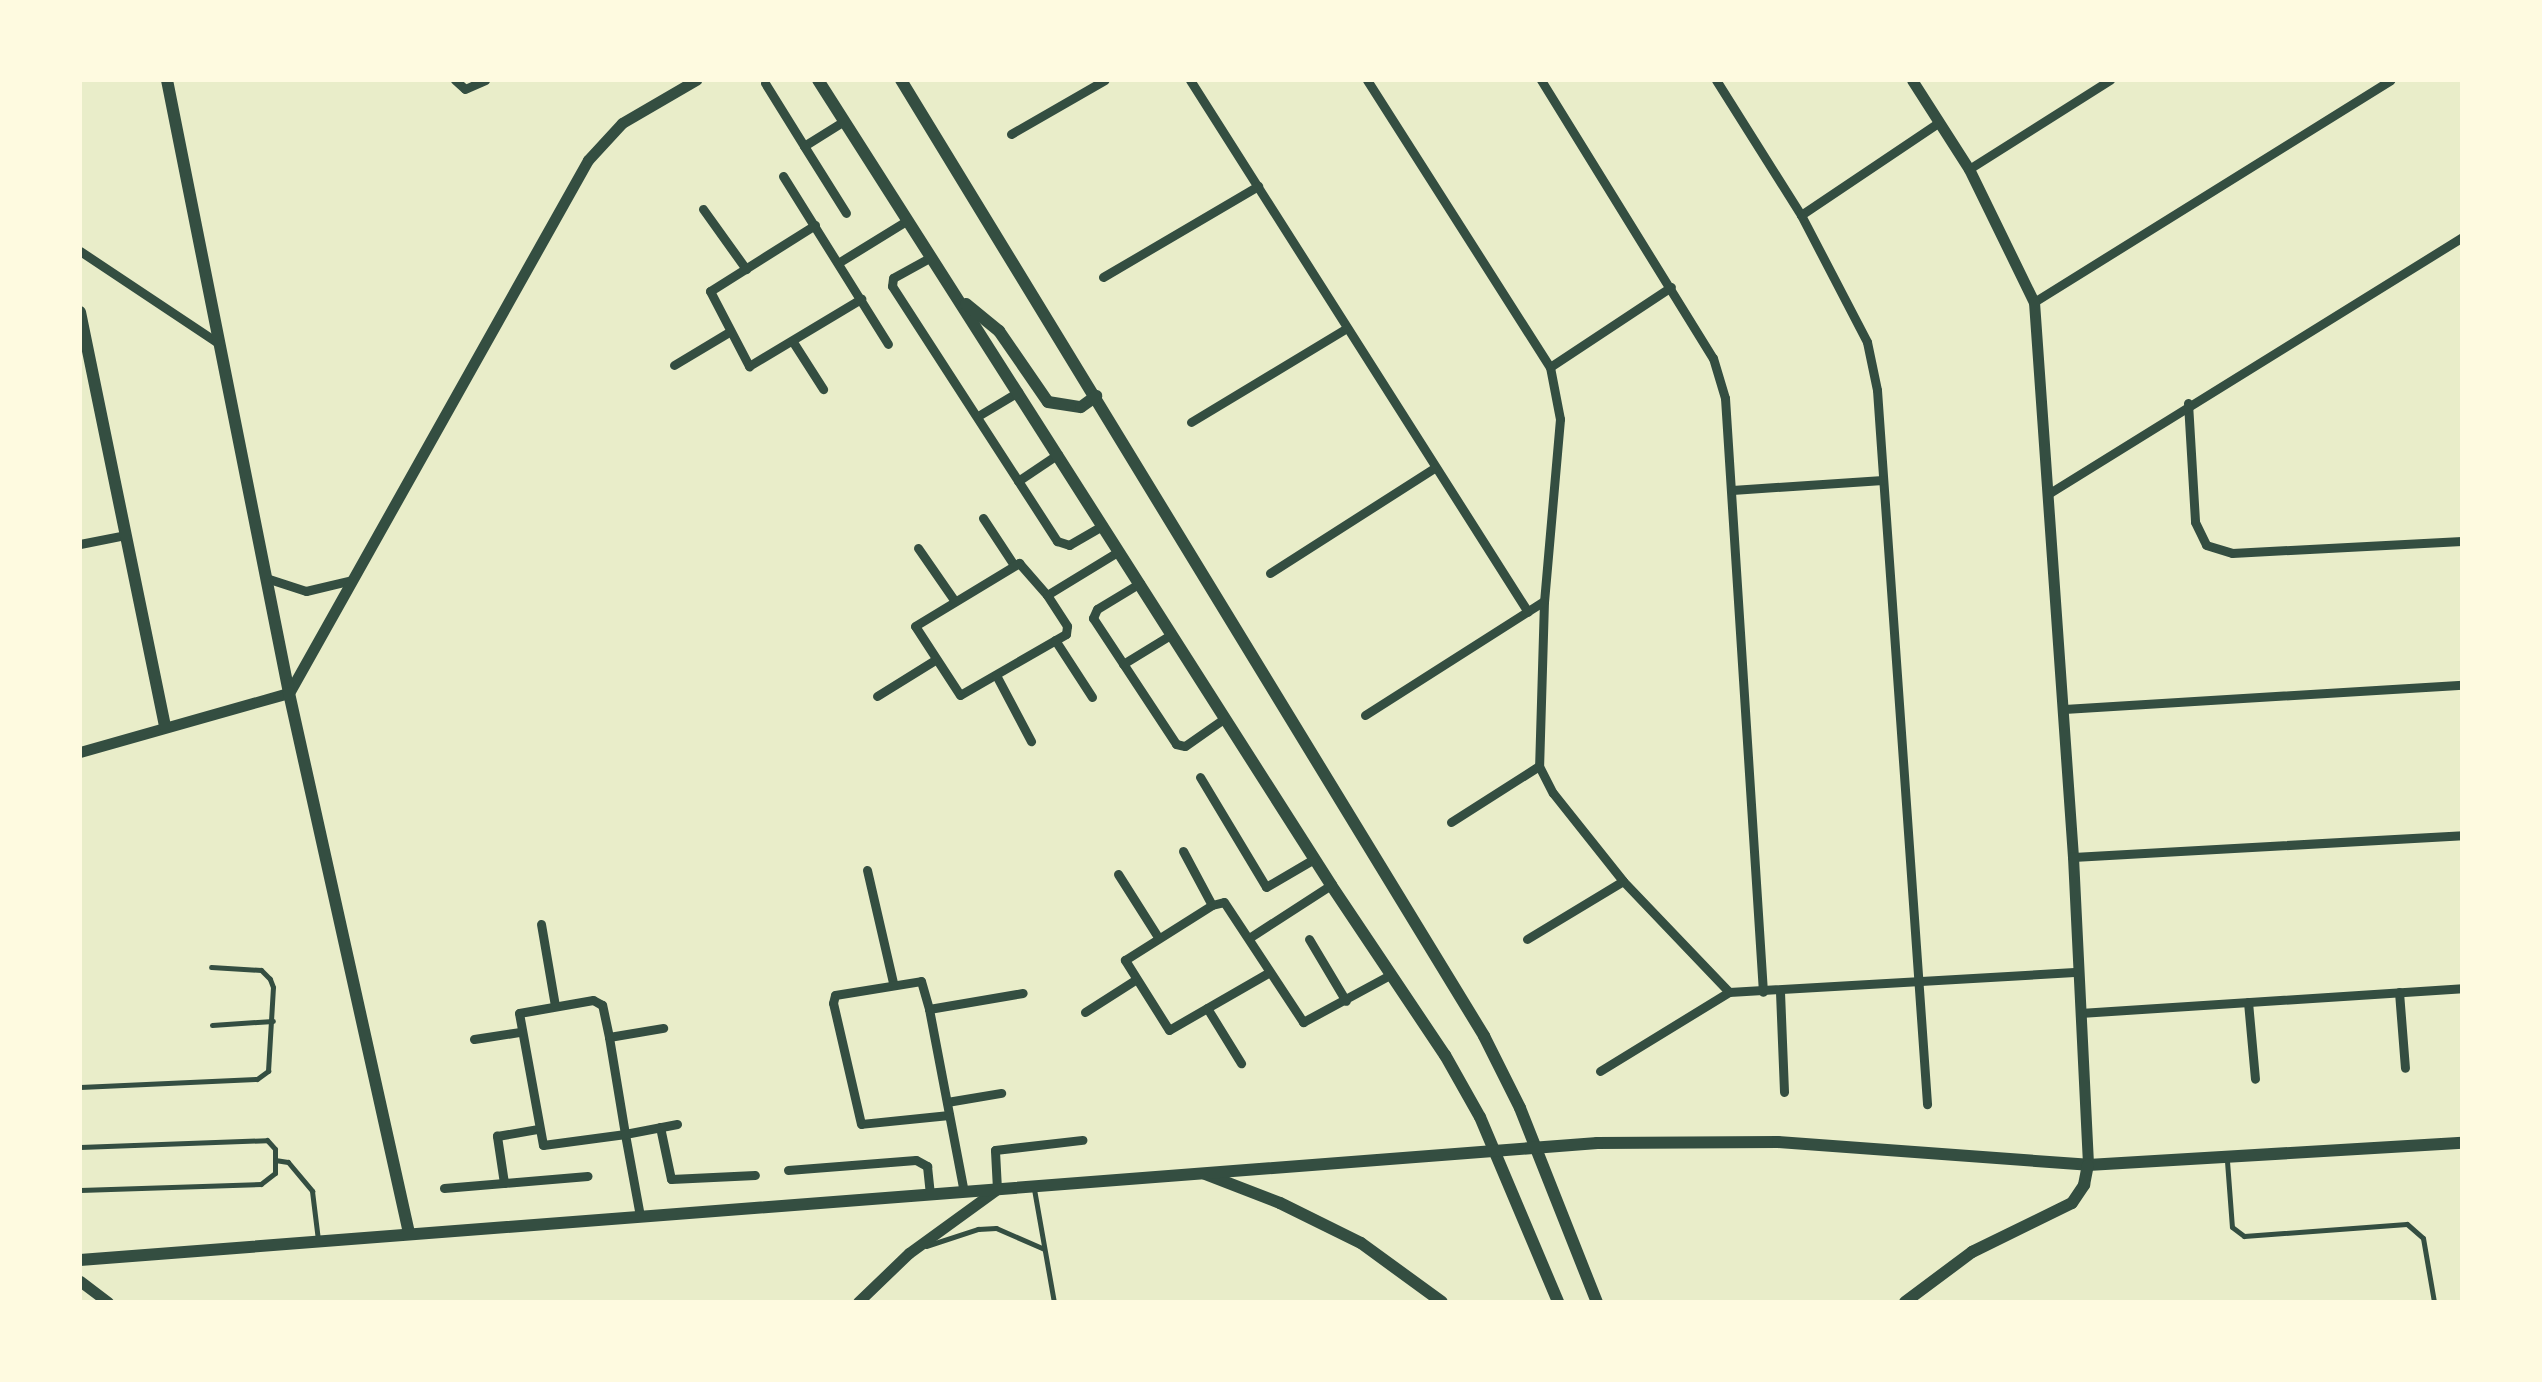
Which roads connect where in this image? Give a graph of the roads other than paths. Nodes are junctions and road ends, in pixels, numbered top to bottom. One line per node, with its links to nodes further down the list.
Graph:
1 (167, 80): 42 (main road)
2 (455, 80): 3 (street)
3 (485, 80)
4 (696, 80): 68 (street)
5 (818, 80): 16 (main road)
6 (901, 80): 48 (main road)
7 (1105, 80): 18 (street)
8 (1190, 80): 22 (street)
9 (1367, 80): 45 (street)
10 (1542, 80): 34 (street)
11 (1716, 80): 25 (street)
12 (1912, 80): 17 (street)
13 (2110, 80): 20 (street)
14 (2391, 80): 37 (street)
15 (765, 83): 19 (street)
16 (844, 122): 19 (street); 26 (main road)
17 (1938, 123): 20 (street); 25 (street)
18 (1011, 134)
19 (804, 146): 24 (street)
20 (1969, 169): 37 (street)
21 (783, 176): 27 (street)
22 (1258, 186): 33 (street); 39 (street)
23 (703, 209): 32 (street)
24 (846, 212)
25 (1801, 214): 54 (street)
26 (908, 220): 30 (main road); 31 (street)
27 (815, 225): 31 (street); 32 (street)
28 (2462, 237): 49 (street)
29 (80, 251): 42 (street)
30 (931, 256): 35 (main road); 50 (street)
31 (838, 264): 36 (street)
32 (746, 269): 40 (street)
33 (1103, 277)
34 (1671, 286): 45 (street); 56 (street)
35 (956, 296): 47 (main road); 48 (main road)
36 (861, 300): 41 (street); 43 (street)
37 (2034, 302): 57 (street)
38 (80, 312): 60 (main road)
39 (1348, 328): 51 (street); 53 (street)
40 (729, 332): 41 (street); 44 (street)
41 (793, 342): 46 (street)
42 (218, 343): 67 (main road)
43 (888, 344)
44 (674, 365)
45 (1550, 367): 72 (street)
46 (823, 389)
47 (1018, 392): 50 (street); 52 (main road)
48 (1096, 396): 175 (main road)
49 (2188, 403): 57 (street); 61 (street)
50 (978, 416): 55 (street)
51 (1191, 422)
52 (1058, 454): 55 (street); 59 (main road)
53 (1434, 468): 66 (street); 73 (street)
54 (1883, 480): 56 (street); 111 (street)
55 (1018, 481): 59 (street)
56 (1732, 490): 115 (street)
57 (2048, 494): 83 (street)
58 (983, 518): 65 (street)
59 (1103, 525): 64 (main road)
60 (126, 534): 62 (street); 86 (main road)
61 (2462, 541)
62 (80, 544)
63 (918, 548): 71 (street)
64 (1119, 550): 69 (main road); 70 (street)
65 (1014, 565): 70 (street); 71 (street)
66 (1270, 573)
67 (266, 578): 68 (street); 80 (main road)
68 (352, 580): 80 (street)
69 (1140, 583): 74 (main road); 77 (street)
70 (1047, 595): 75 (street)
71 (954, 600): 76 (street)
72 (1544, 602): 73 (street); 89 (street)
73 (1528, 612): 84 (street)
74 (1172, 634): 77 (street); 85 (main road)
75 (1055, 640): 78 (street); 82 (street)
76 (935, 660): 78 (street); 81 (street)
77 (1123, 664): 85 (street)
78 (996, 675): 87 (street)
79 (2462, 685): 83 (street)
80 (289, 692): 86 (street); 164 (main road)
81 (877, 696)
82 (1092, 697)
83 (2064, 709): 94 (street)
84 (1365, 715)
85 (1225, 718): 95 (main road)
86 (165, 726): 88 (street)
87 (1031, 741)
88 (80, 752)
89 (1540, 766): 91 (street); 98 (street)
90 (1200, 777): 95 (street)
91 (1451, 822)
92 (2462, 834): 94 (street)
93 (1183, 851): 100 (street)
94 (2073, 858): 108 (street)
95 (1314, 859): 99 (main road)
96 (866, 870): 112 (street)
97 (1118, 874): 102 (street)
98 (1623, 881): 104 (street); 114 (street)
99 (1331, 885): 103 (street); 109 (main road)
100 (1212, 905): 102 (street); 103 (street)
101 (541, 924): 121 (street)
102 (1158, 937): 110 (street)
103 (1248, 938): 107 (street)
104 (1527, 938)
105 (1309, 939): 119 (street)
106 (211, 967): 126 (lane)
107 (1268, 972): 119 (street); 122 (street)
108 (2078, 972): 111 (street); 125 (street)
109 (1390, 975): 119 (street); 174 (main road)
110 (1135, 980): 122 (street); 124 (street)
111 (1918, 981): 116 (street); 140 (street)
112 (893, 983): 123 (street); 141 (street)
113 (2462, 988): 117 (street)
114 (1729, 992): 115 (street); 134 (street)
115 (1763, 992): 116 (street)
116 (1780, 992): 137 (street)
117 (2400, 992): 120 (street); 133 (street)
118 (1023, 994): 123 (street)
119 (1346, 1001)
120 (2248, 1002): 125 (street); 135 (street)
121 (555, 1006): 129 (street); 130 (street)
122 (1207, 1008): 132 (street)
123 (929, 1009): 139 (street)
124 (1085, 1012)
125 (2080, 1013): 151 (street)
126 (273, 1020): 127 (lane); 136 (lane)
127 (212, 1025)
128 (662, 1028): 130 (street)
129 (520, 1032): 131 (street); 144 (street)
130 (608, 1037): 145 (street)
131 (474, 1039)
132 (1241, 1063)
133 (2405, 1068)
134 (1600, 1071)
135 (2255, 1080)
136 (80, 1087)
137 (1784, 1092)
138 (1001, 1093): 139 (street)
139 (947, 1102): 141 (street)
140 (1927, 1104)
141 (950, 1115): 161 (street)
142 (677, 1124): 143 (street)
143 (660, 1128): 145 (street); 154 (street)
144 (538, 1129): 145 (street); 156 (street)
145 (625, 1134): 163 (street)
146 (1082, 1140): 159 (street)
147 (2462, 1143): 149 (main road)
148 (80, 1147): 150 (lane)
149 (2227, 1157): 151 (main road); 177 (lane)
150 (275, 1160): 160 (lane); 165 (lane)
151 (2088, 1165): 153 (main road); 176 (main road)
152 (788, 1170): 162 (street)
153 (1198, 1171): 157 (main road); 173 (main road)
154 (754, 1175)
155 (587, 1176): 156 (street)
156 (504, 1183): 158 (street)
157 (1034, 1186): 159 (main road); 166 (lane)
158 (444, 1188)
159 (996, 1189): 161 (main road); 167 (street)
160 (80, 1190)
161 (964, 1192): 162 (main road)
162 (930, 1194): 163 (main road)
163 (640, 1216): 164 (main road)
164 (409, 1234): 165 (main road)
165 (318, 1240): 168 (main road)
166 (1044, 1250): 167 (lane); 172 (lane)
167 (909, 1252): 171 (street)
168 (80, 1260)
169 (80, 1281): 170 (street)
170 (108, 1302)
171 (858, 1302)
172 (1054, 1302)
173 (1442, 1302)
174 (1558, 1302)
175 (1597, 1302)
176 (1905, 1302)
177 (2434, 1302)

